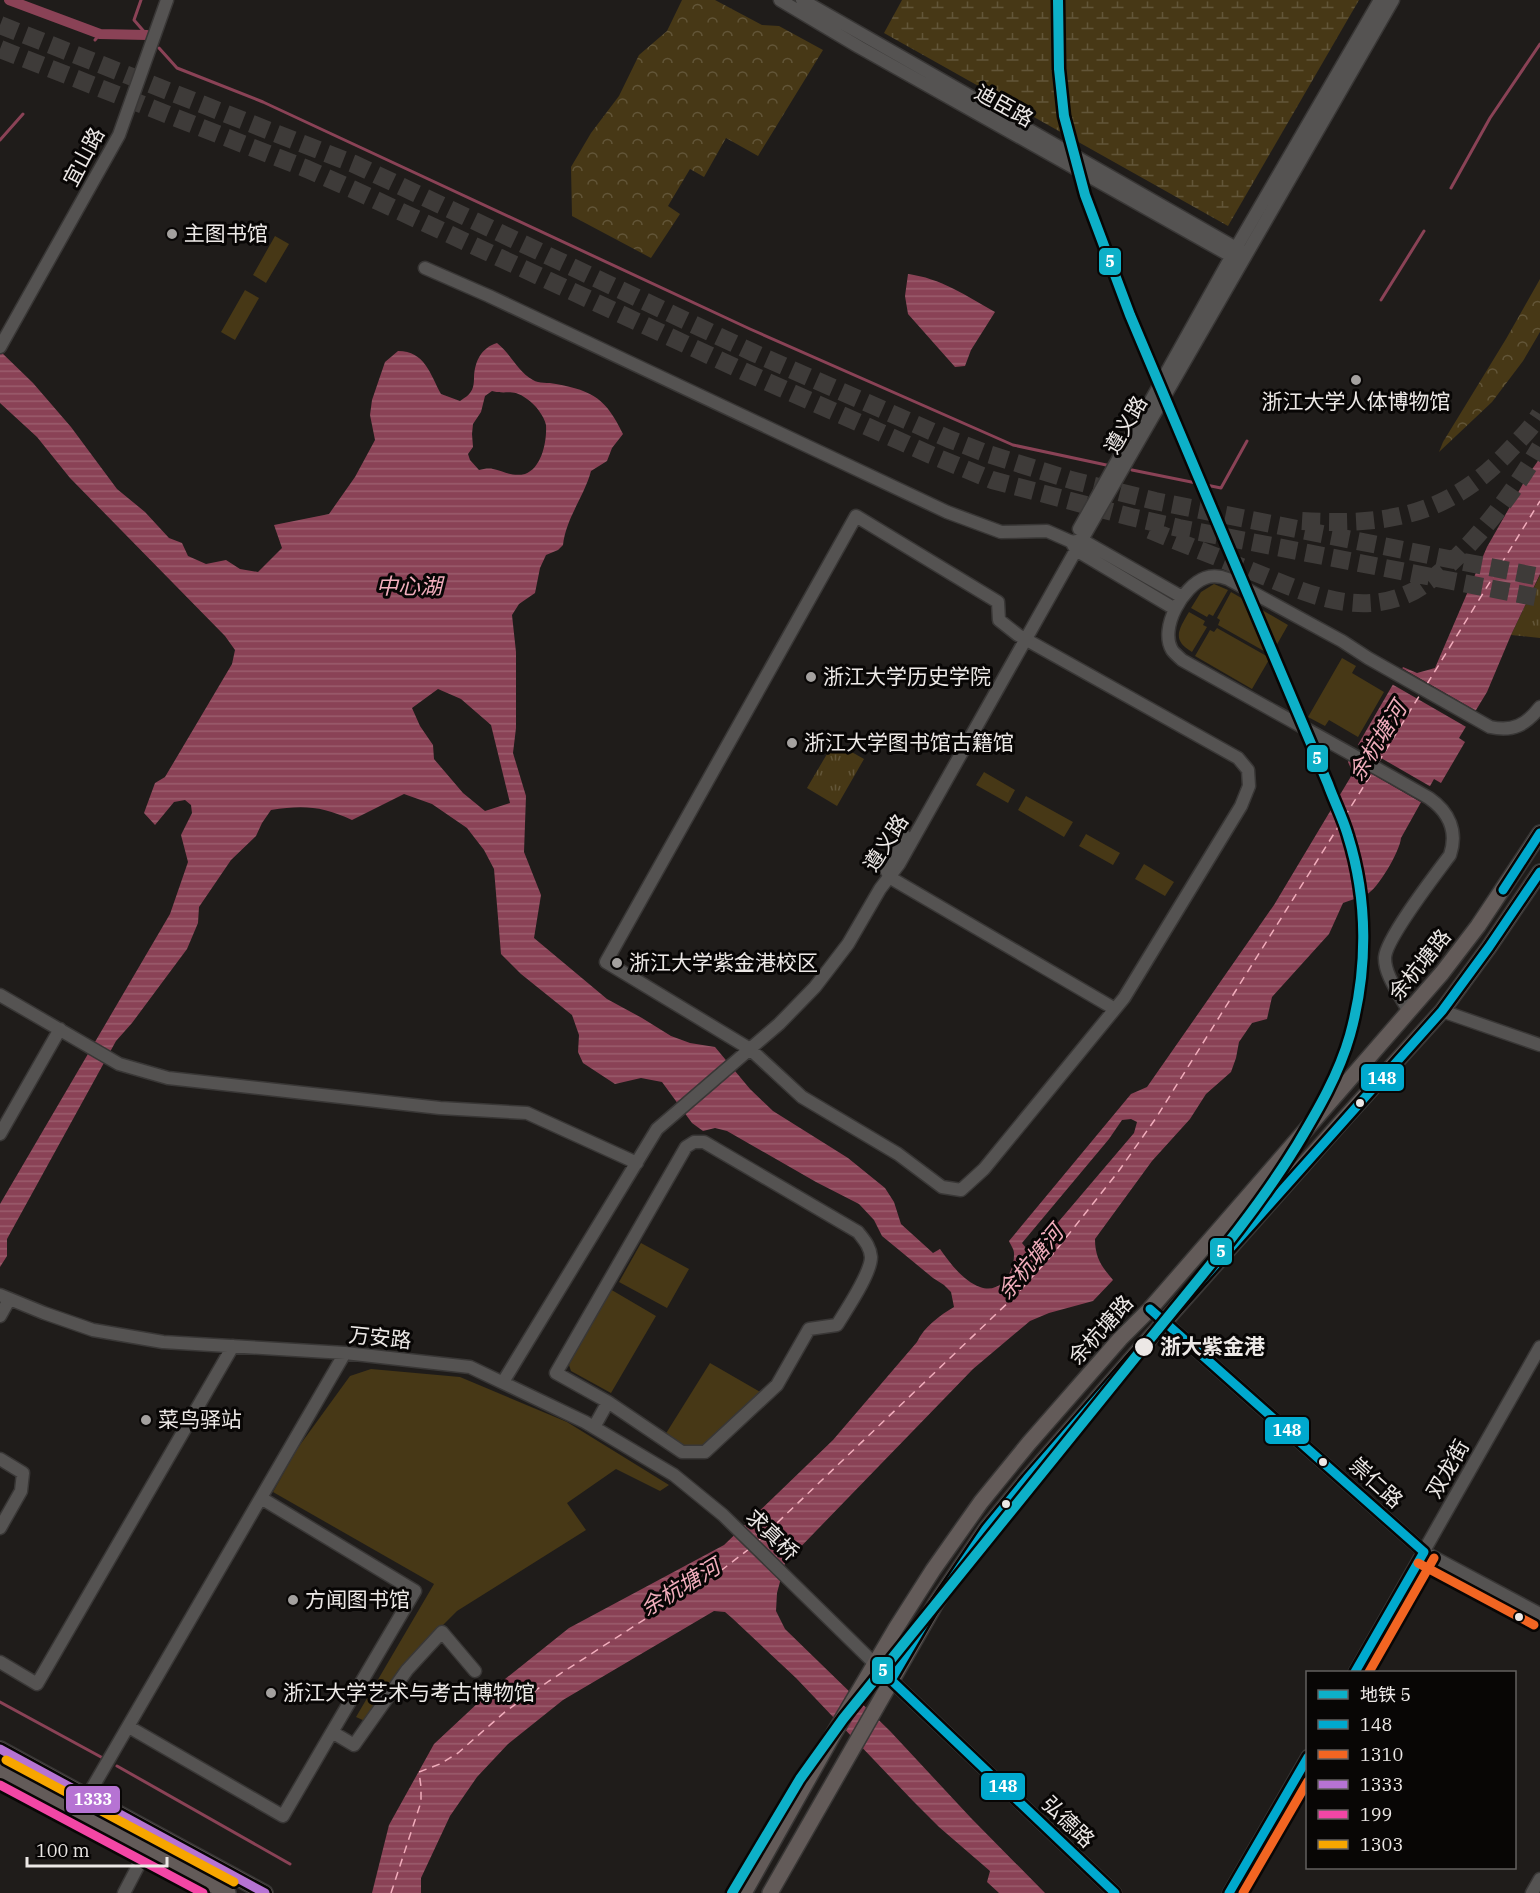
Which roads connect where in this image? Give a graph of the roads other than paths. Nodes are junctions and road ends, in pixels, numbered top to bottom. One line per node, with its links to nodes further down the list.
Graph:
1 (167, 0): 9 (street, 宜山路)
2 (780, 0): 7 (street, 迪臣路)
3 (802, 0): 7 (street, 迪臣路)
4 (1380, 0): 6 (street, 遵义路)
5 (1393, 0): 6 (street, 遵义路)
6 (1298, 153): 7 (street, 遵义路)
7 (1239, 255): 10 (street, 遵义路)
8 (424, 268): 10 (street)
9 (0, 347)
10 (1076, 544): 11 (street); 12 (street); 13 (street, 遵义路)
11 (1182, 597): 12 (street); 14 (street)
12 (1175, 609): 22 (street)
13 (1022, 637): 17 (street, 遵义路); 18 (street, 遵义路); 20 (street); 25 (street)
14 (1540, 706)
15 (1540, 833): 22 (main road, 余杭塘路)
16 (1540, 872): 21 (main road, 余杭塘路)
17 (889, 877): 18 (street, 遵义路); 20 (street)
18 (880, 889): 25 (street)
19 (0, 995): 23 (street)
20 (1115, 1009): 25 (street)
21 (1442, 1011): 24 (street); 31 (main road, 余杭塘路)
22 (1409, 1012): 29 (main road, 余杭塘路)
23 (60, 1029): 26 (street); 27 (street)
24 (1540, 1045)
25 (750, 1049): 27 (street)
26 (0, 1134)
27 (637, 1163): 35 (street)
28 (5, 1297): 30 (street); 32 (street, 万安路)
29 (1150, 1309): 31 (street, 崇仁路); 45 (main road, 余杭塘路)
30 (0, 1316)
31 (1165, 1322): 42 (street, 崇仁路); 48 (main road, 余杭塘路)
32 (233, 1346): 34 (street, 万安路); 44 (street)
33 (1540, 1347): 42 (street, 双龙街)
34 (345, 1353): 35 (street, 万安路); 39 (street)
35 (504, 1382): 37 (street, 万安路)
36 (608, 1402): 36 (street); 37 (street)
37 (594, 1427): 40 (street, 万安路)
38 (0, 1459): 41 (street)
39 (261, 1498): 49 (street); 50 (street)
40 (723, 1515): 45 (street, 求真桥)
41 (0, 1528)
42 (1424, 1552): 43 (street, 崇仁路); 47 (street, 双龙街)
43 (1540, 1614)
44 (0, 1662)
45 (876, 1664): 60 (main road, 余杭塘路)
46 (475, 1671): 50 (street)
47 (1356, 1671)
48 (891, 1680): 61 (main road, 余杭塘路); 62 (street, 弘德路)
49 (129, 1727): 50 (street); 54 (street)
50 (332, 1732)
51 (0, 1749): 54 (main road)
52 (1306, 1759): 63 (street)
53 (0, 1771): 55 (main road)
54 (87, 1797): 59 (main road)
55 (147, 1850): 57 (street); 58 (main road)
56 (1540, 1879): 64 (street)
57 (124, 1893)
58 (228, 1893)
59 (265, 1893)
60 (744, 1893)
61 (770, 1893)
62 (1115, 1893)
63 (1229, 1893)
64 (1532, 1893)

